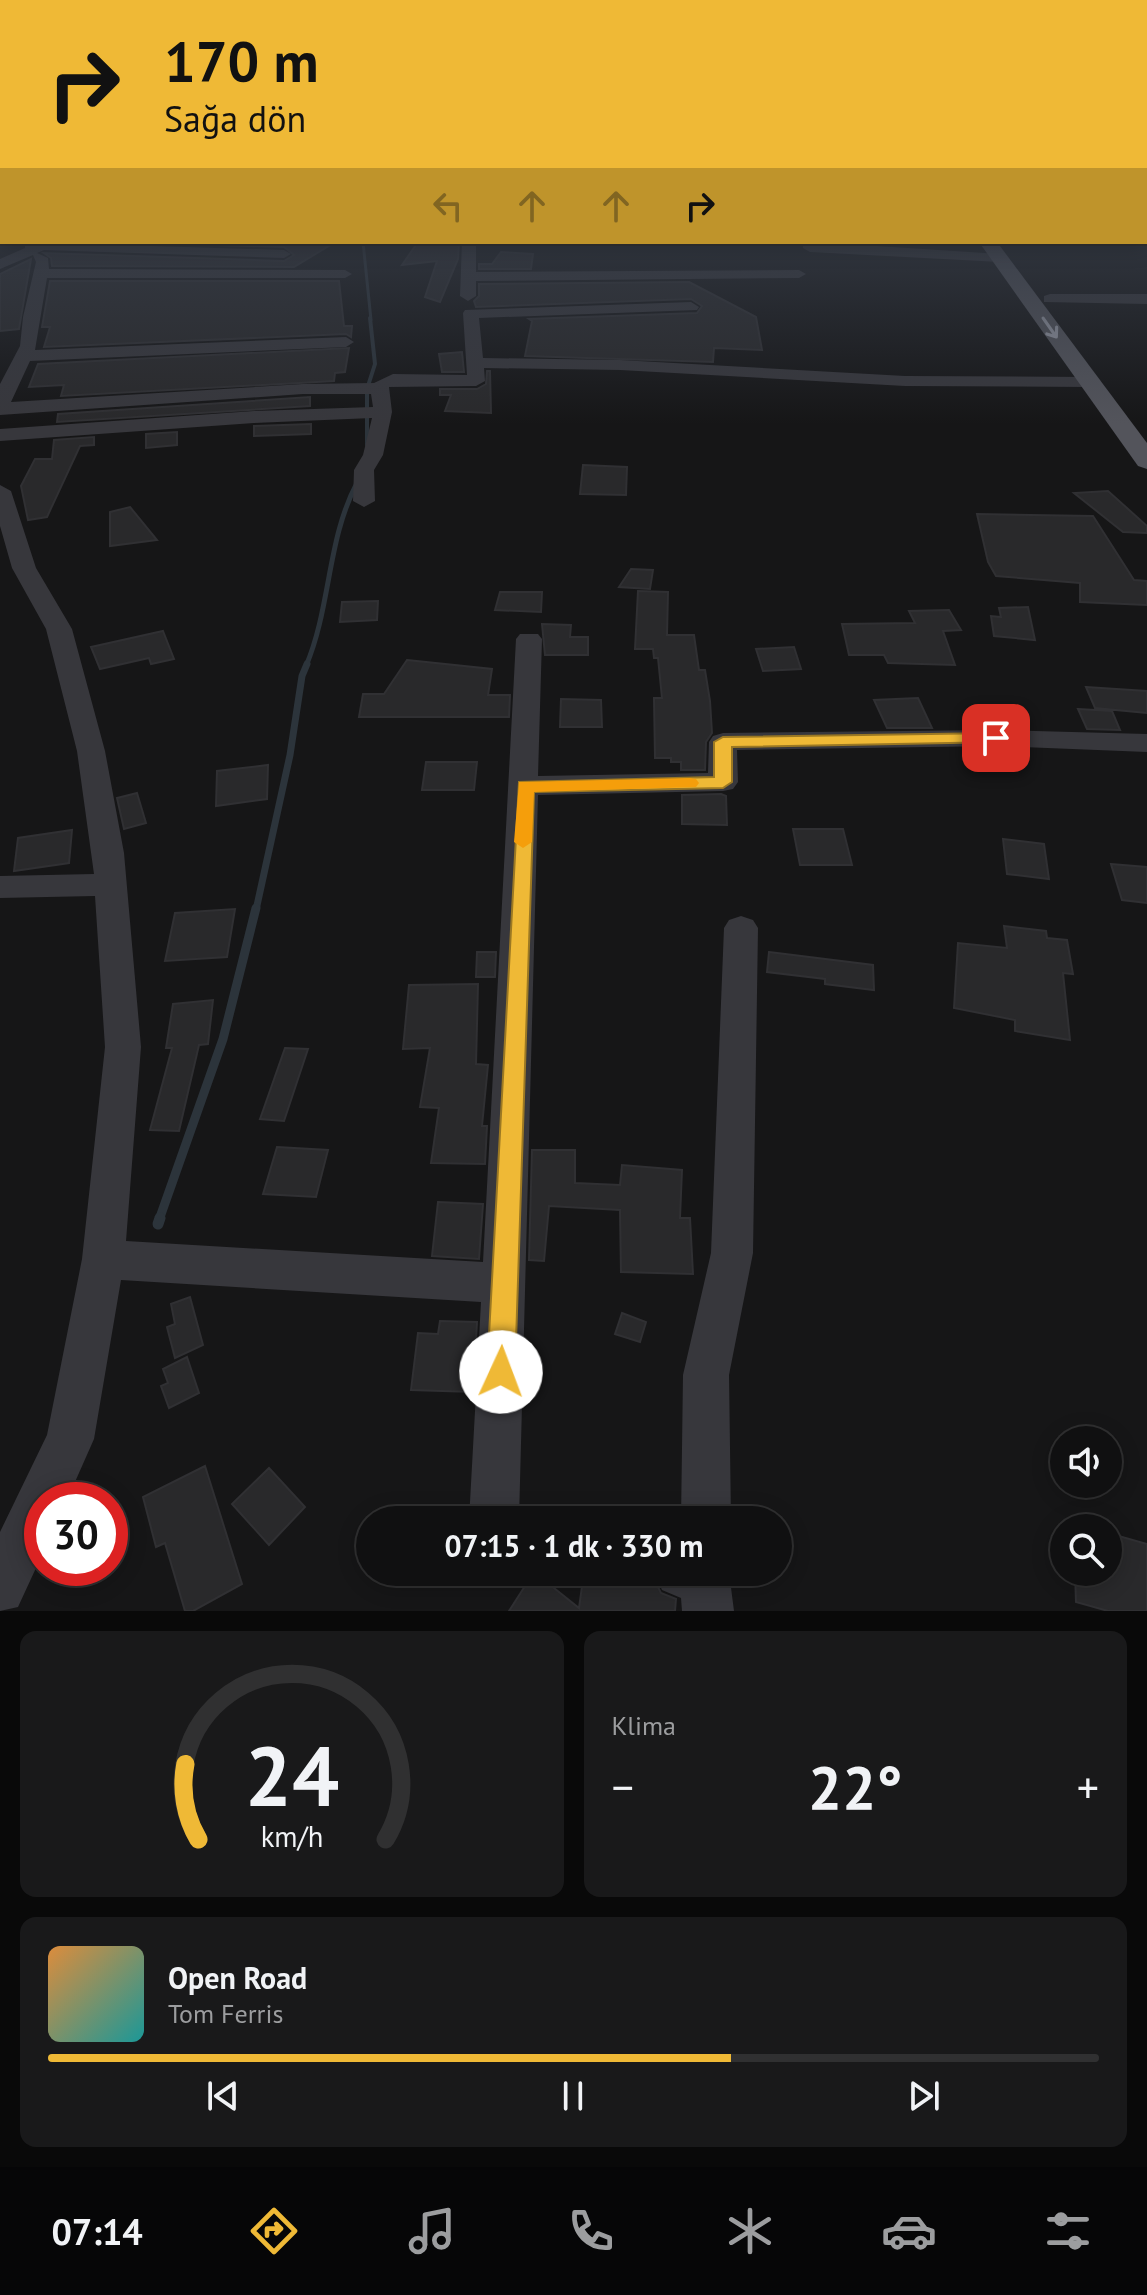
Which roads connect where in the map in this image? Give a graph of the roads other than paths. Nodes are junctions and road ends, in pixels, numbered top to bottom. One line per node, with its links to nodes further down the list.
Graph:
1 (41, 273): 14 (street)
2 (96, 273): 6 (street)
3 (469, 273): 8 (street)
4 (1015, 273): 16 (main road, one-way to 16)
5 (1024, 273): 9 (main road)
6 (345, 274)
7 (799, 274): 8 (street)
8 (469, 277): 12 (street)
9 (1050, 299): 10 (street); 20 (main road)
10 (1147, 299)
11 (691, 307): 12 (street)
12 (471, 313): 15 (street)
13 (346, 342): 14 (street)
14 (24, 356): 18 (street)
15 (474, 363): 16 (street); 17 (street)
16 (1088, 382): 22 (main road)
17 (379, 388): 18 (street); 19 (street)
18 (0, 408)
19 (383, 412): 21 (street); 24 (street)
20 (1147, 431)
21 (0, 435)
22 (1147, 461)
23 (0, 491): 28 (street)
24 (364, 501)
25 (529, 639): 27 (street)
26 (1147, 743): 27 (street)
27 (525, 786): 32 (street)
28 (110, 885): 29 (street); 31 (street)
29 (0, 887)
30 (741, 928): 34 (street)
31 (103, 1259): 32 (street); 35 (street)
32 (504, 1283): 33 (street)
33 (495, 1506)
34 (706, 1506)
35 (0, 1589)

